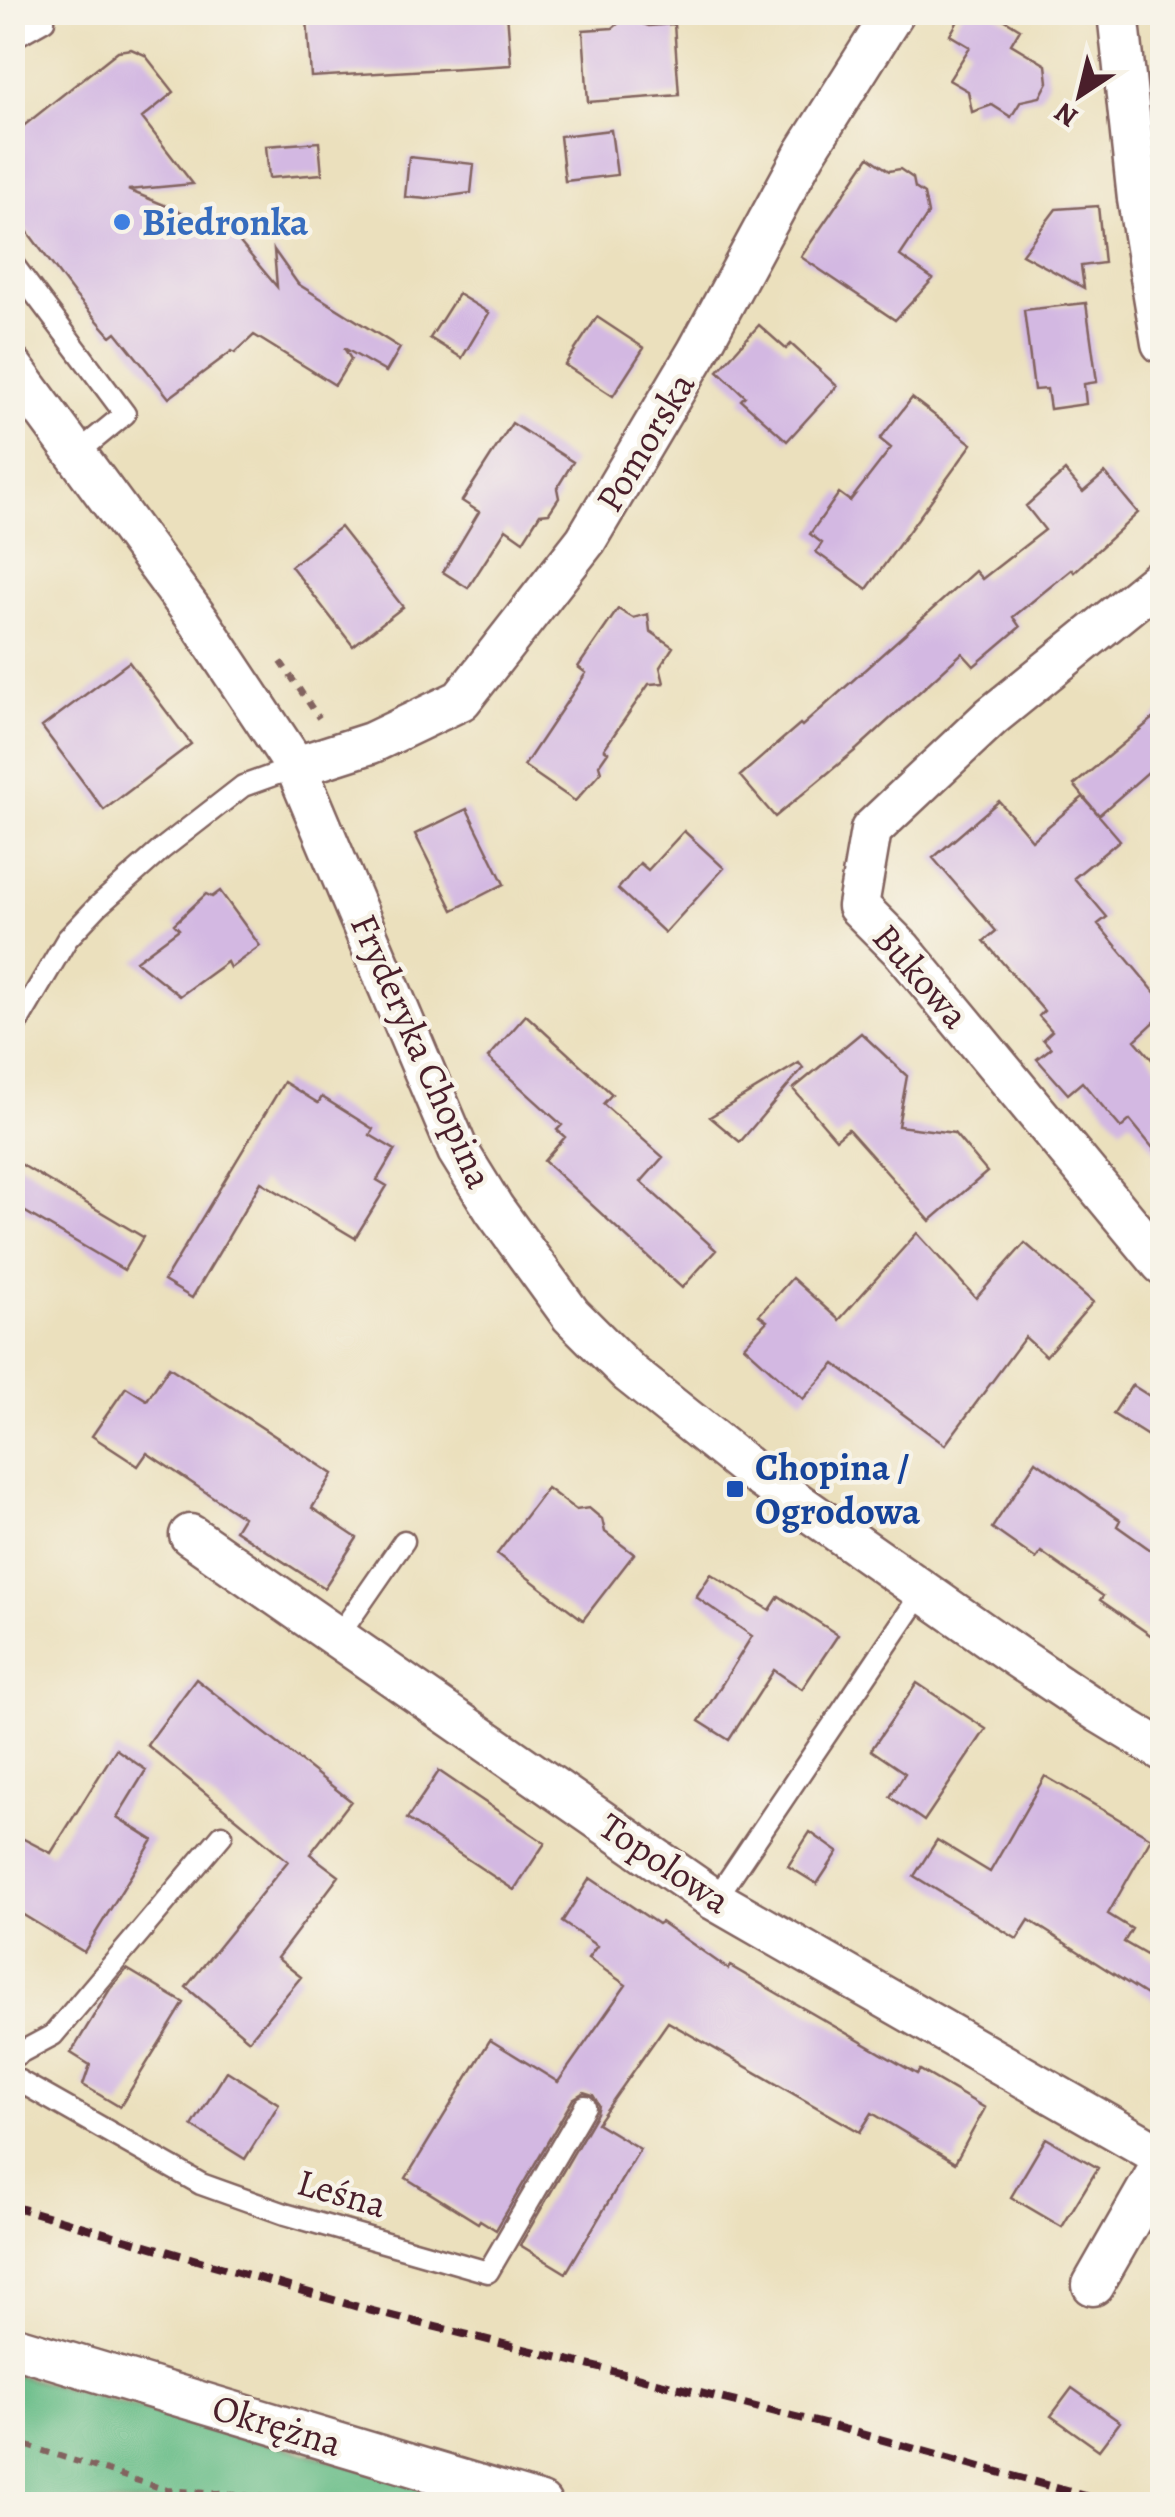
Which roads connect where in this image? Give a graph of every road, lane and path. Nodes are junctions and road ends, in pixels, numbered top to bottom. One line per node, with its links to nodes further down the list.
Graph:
1 (43, 12): 4 (lane)
2 (894, 12): 11 (street, Pomorska)
3 (1118, 12): 6 (street)
4 (12, 38)
5 (12, 262): 8 (lane)
6 (1162, 343)
7 (12, 367): 8 (street, Fryderyka Chopina)
8 (75, 455): 12 (street, Fryderyka Chopina)
9 (1162, 578): 14 (street, Bukowa)
10 (274, 653): 11 (path)
11 (339, 751): 12 (street, Pomorska)
12 (296, 767): 13 (lane); 17 (street, Fryderyka Chopina)
13 (12, 1032)
14 (1162, 1264)
15 (190, 1535): 18 (street, Topolowa)
16 (404, 1540): 18 (lane)
17 (924, 1591): 19 (street, Fryderyka Chopina); 21 (lane)
18 (338, 1635): 21 (street, Topolowa)
19 (1162, 1750)
20 (222, 1835): 22 (lane)
21 (716, 1900): 25 (street, Topolowa)
22 (12, 2057)
23 (12, 2077): 24 (lane, Leśna)
24 (585, 2106)
25 (1162, 2156)
26 (1162, 2164): 27 (street)
27 (1093, 2286)
28 (12, 2346): 31 (street, Okrężna)
29 (12, 2441): 30 (path)
30 (287, 2504)
31 (541, 2504)

